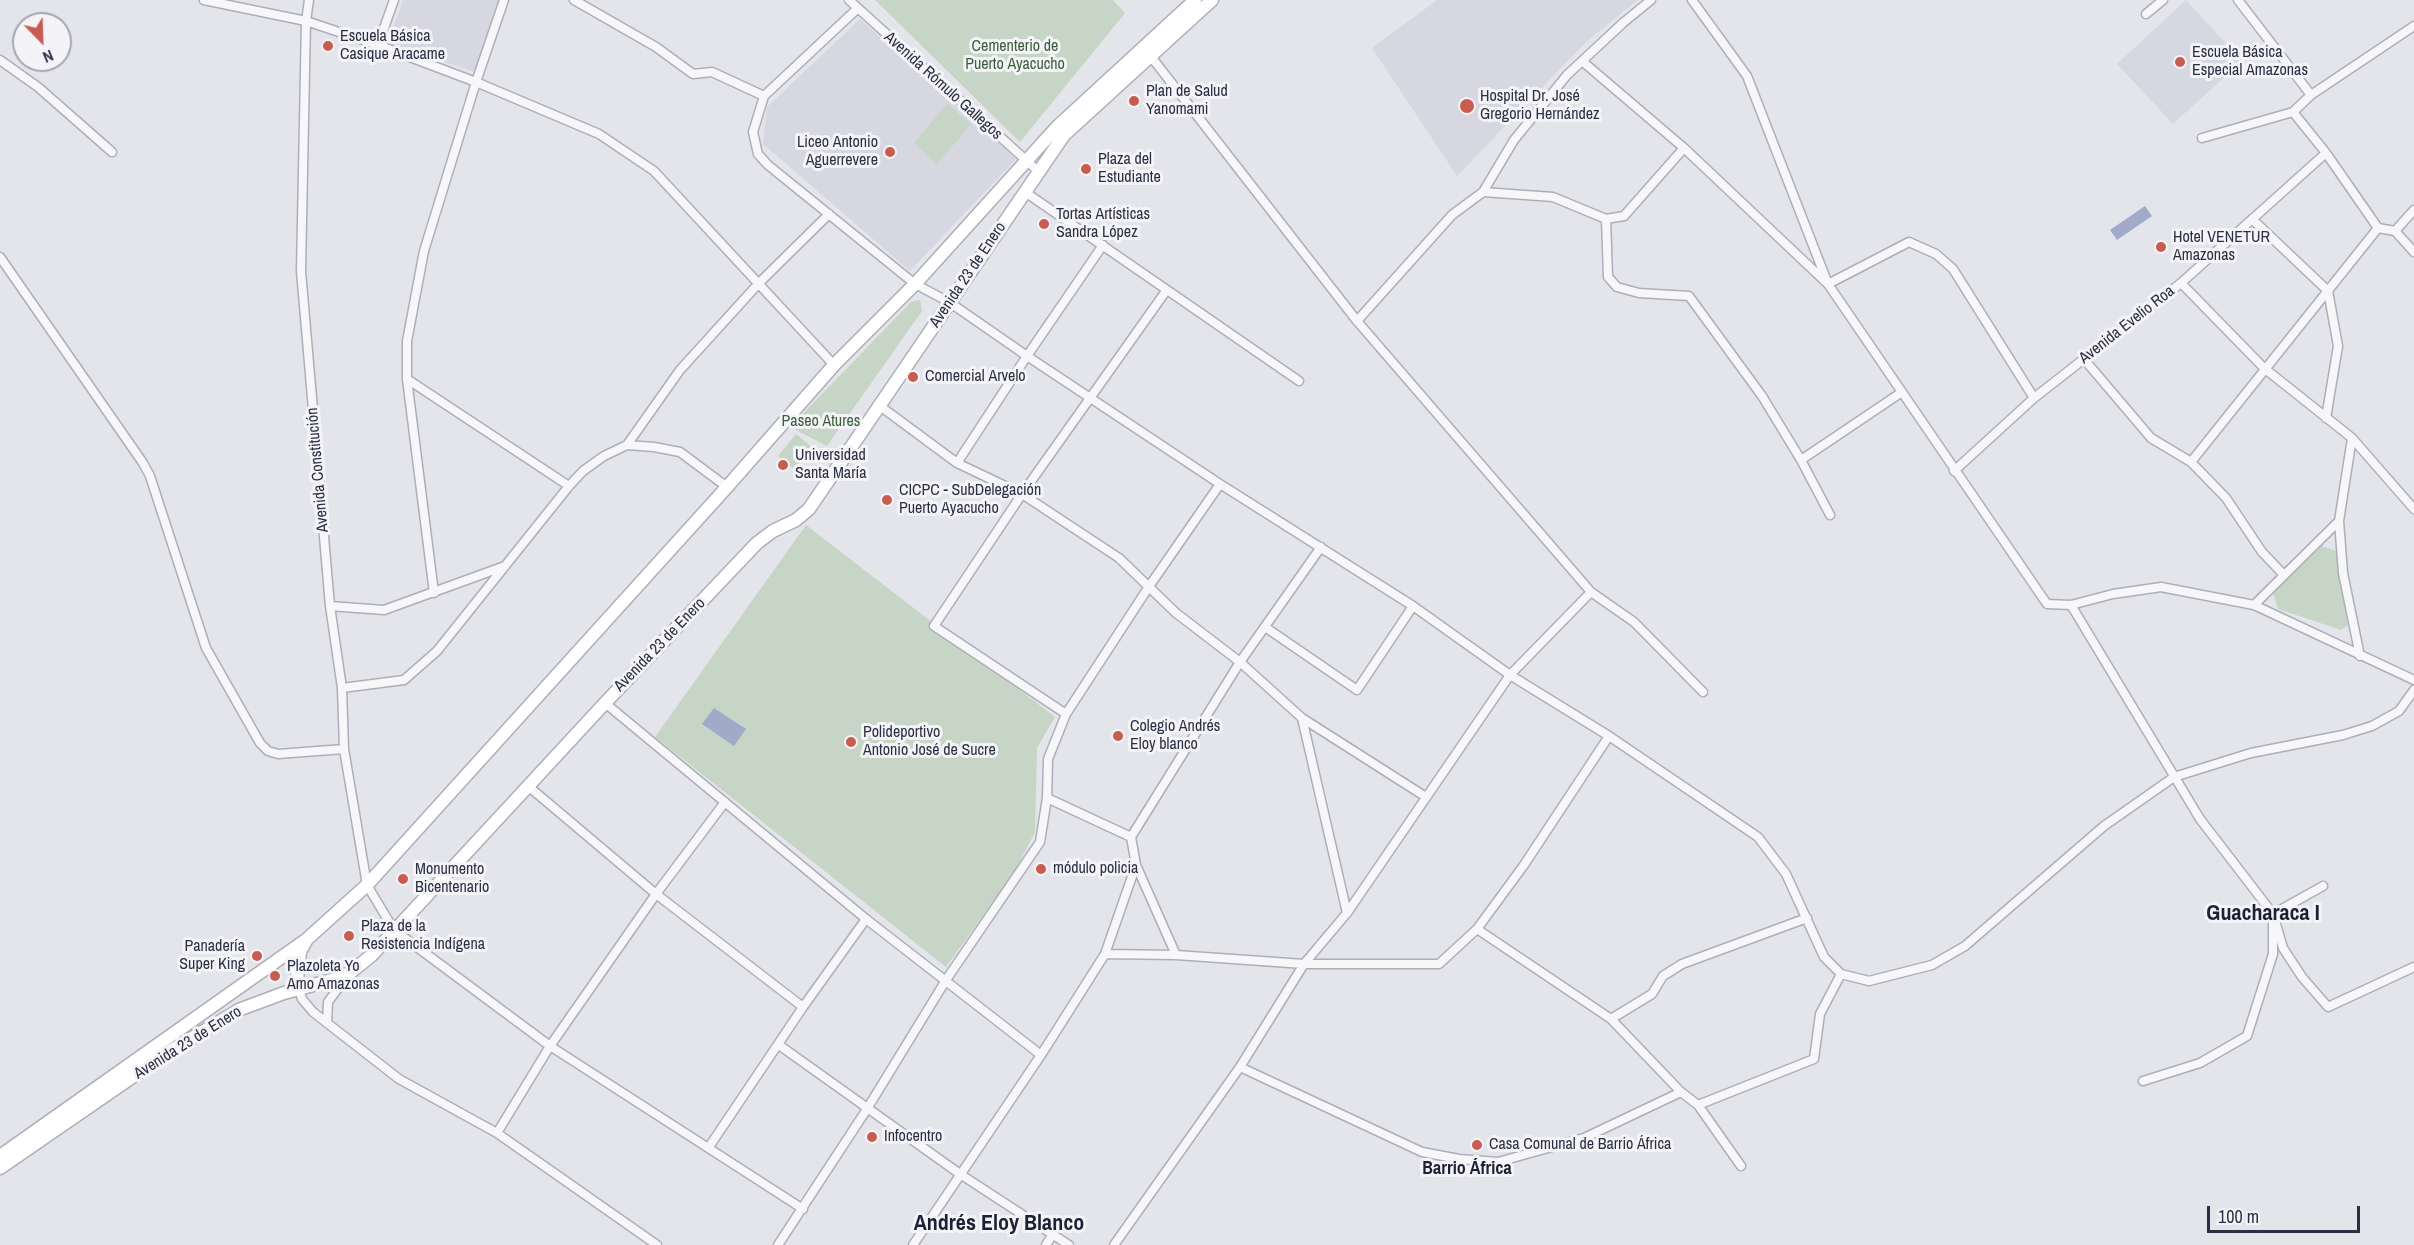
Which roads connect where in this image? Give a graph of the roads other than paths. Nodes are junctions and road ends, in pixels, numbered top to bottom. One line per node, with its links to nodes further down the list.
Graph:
1 (204, 0): 15 (street)
2 (309, 0): 15 (street, Avenida Constitución)
3 (394, 0): 17 (street)
4 (504, 0): 21 (street)
5 (576, 0): 23 (street)
6 (849, 0): 13 (street, Avenida Rómulo Gallegos)
7 (1196, 0): 18 (main road, Avenida 23 de Enero)
8 (1212, 0): 18 (main road, Avenida 23 de Enero)
9 (1651, 0): 20 (street)
10 (1692, 0): 45 (street)
11 (2163, 0): 14 (street)
12 (2238, 0): 22 (street)
13 (858, 8): 23 (street); 29 (street, Avenida Rómulo Gallegos)
14 (2146, 14)
15 (306, 21): 17 (street); 82 (street, Avenida Constitución)
16 (2414, 27): 22 (street)
17 (378, 45): 21 (street)
18 (1147, 51): 29 (main road, Avenida 23 de Enero); 30 (main road, Avenida 23 de Enero); 49 (street)
19 (0, 60): 27 (street)
20 (1582, 61): 26 (street); 32 (street)
21 (476, 82): 42 (street); 54 (street)
22 (2311, 95): 24 (street)
23 (764, 96): 34 (street)
24 (2293, 112): 25 (street); 28 (street)
25 (2202, 138)
26 (1684, 148): 35 (street); 45 (street)
27 (112, 152)
28 (2326, 153): 36 (street, Avenida Evelio Roa); 37 (street)
29 (1026, 161): 30 (street, Avenida Rómulo Gallegos); 44 (main road, Avenida 23 de Enero)
30 (1038, 171): 31 (main road, Avenida 23 de Enero)
31 (1025, 192): 39 (street); 48 (main road, Avenida 23 de Enero)
32 (1483, 192): 35 (street); 49 (street)
33 (2414, 210): 38 (street)
34 (829, 214): 42 (street); 44 (street)
35 (1606, 219): 63 (street)
36 (2252, 219): 43 (street, Avenida Evelio Roa); 47 (street)
37 (2378, 228): 38 (street); 47 (street)
38 (2395, 231): 40 (street)
39 (1103, 245): 46 (street); 50 (street)
40 (2414, 252)
41 (1, 263): 96 (street)
42 (759, 283): 52 (street); 62 (street)
43 (2181, 283): 51 (street, Avenida Evelio Roa); 53 (street)
44 (915, 284): 48 (street); 52 (main road, Avenida 23 de Enero)
45 (1828, 284): 56 (street); 58 (street)
46 (1166, 291): 55 (street); 57 (street)
47 (2328, 291): 53 (street); 60 (street)
48 (949, 302): 50 (street); 59 (main road, Avenida 23 de Enero)
49 (1357, 321): 78 (street)
50 (1027, 356): 57 (street); 65 (street)
51 (2084, 358): 58 (street, Avenida Evelio Roa); 64 (street)
52 (834, 365): 69 (main road, Avenida 23 de Enero)
53 (2264, 368): 60 (street); 64 (street)
54 (407, 379): 68 (street); 79 (street)
55 (1299, 381)
56 (1902, 392): 63 (street); 66 (street)
57 (1092, 397): 67 (street); 70 (street)
58 (2034, 398): 66 (street, Avenida Evelio Roa)
59 (880, 406): 65 (street); 92 (main road, Avenida 23 de Enero)
60 (2326, 418): 61 (street)
61 (2352, 438): 71 (street); 73 (street)
62 (627, 445): 68 (street); 69 (street)
63 (1802, 460): 72 (street)
64 (2191, 462): 76 (street)
65 (957, 463): 70 (street)
66 (1954, 471): 80 (street)
67 (1220, 484): 74 (street); 77 (street)
68 (569, 486): 75 (street)
69 (727, 487): 104 (main road, Avenida 23 de Enero)
70 (1022, 494): 77 (street); 93 (street)
71 (2414, 509)
72 (1830, 515)
73 (2338, 521): 76 (street); 85 (street)
74 (1321, 547): 83 (street); 84 (street)
75 (505, 566): 79 (street); 89 (street)
76 (2283, 574): 81 (street)
77 (1148, 588): 86 (street); 93 (street)
78 (1592, 592): 87 (street); 91 (street)
79 (434, 593): 82 (street)
80 (2070, 605): 81 (street); 97 (street)
81 (2254, 605): 85 (street)
82 (330, 606): 89 (street, Avenida Constitución)
83 (1413, 606): 84 (street); 87 (street)
84 (1265, 627): 86 (street)
85 (2360, 656): 88 (street)
86 (1240, 662): 94 (street); 102 (street)
87 (1510, 675): 95 (street); 99 (street)
88 (2414, 680)
89 (342, 688): 96 (street, Avenida Constitución)
90 (2414, 690): 97 (street)
91 (1703, 692)
92 (605, 703): 98 (main road, Avenida 23 de Enero); 101 (street)
93 (1066, 714): 100 (street)
94 (1302, 718): 99 (street); 107 (street)
95 (1609, 736): 109 (street); 111 (street)
96 (344, 749): 104 (street, Avenida Constitución)
97 (2174, 777): 108 (street); 120 (street)
98 (528, 786): 106 (street); 112 (main road, Avenida 23 de Enero)
99 (1426, 797): 107 (street)
100 (1047, 798): 102 (street); 121 (street)
101 (725, 801): 106 (street); 110 (street)
102 (1131, 837): 103 (street)
103 (1136, 865): 114 (street); 115 (street)
104 (367, 885): 112 (street, Avenida Constitución); 113 (main road, Avenida 23 de Enero)
105 (2323, 886): 108 (street)
106 (656, 894): 124 (street); 128 (street)
107 (1347, 913): 117 (street)
108 (2273, 914): 118 (street); 131 (street)
109 (1807, 918): 120 (street); 125 (street)
110 (866, 919): 121 (street); 124 (street)
111 (1477, 929): 117 (street); 125 (street)
112 (394, 930): 119 (main road, Avenida 23 de Enero); 128 (street)
113 (306, 940): 116 (main road); 137 (main road, Avenida 23 de Enero)
114 (1105, 954): 115 (street); 129 (street)
115 (1176, 955): 117 (street)
116 (299, 964): 122 (main road); 123 (main road)
117 (1304, 964): 130 (street)
118 (2414, 967)
119 (351, 972): 122 (main road, Avenida 23 de Enero); 126 (street)
120 (1841, 974): 133 (street)
121 (946, 980): 129 (street); 134 (street)
122 (327, 981): 123 (main road, Avenida 23 de Enero)
123 (299, 989): 126 (street); 139 (main road, Avenida 23 de Enero)
124 (803, 1007): 127 (street)
125 (1611, 1019): 132 (street)
126 (327, 1023): 135 (street)
127 (779, 1045): 134 (street); 136 (street)
128 (550, 1046): 135 (street); 136 (street)
129 (1041, 1056): 140 (street)
130 (1240, 1067): 132 (street); 148 (street)
131 (2143, 1082)
132 (1681, 1092): 133 (street)
133 (1698, 1105): 138 (street)
134 (867, 1109): 140 (street); 141 (street)
135 (497, 1133): 143 (street)
136 (709, 1147): 141 (street)
137 (0, 1156)
138 (1741, 1166)
139 (0, 1168)
140 (960, 1174): 142 (street); 145 (street)
141 (803, 1209): 144 (street)
142 (1053, 1234): 146 (street); 147 (street)
143 (657, 1245)
144 (778, 1245)
145 (913, 1245)
146 (1046, 1245)
147 (1070, 1245)
148 (1114, 1245)

